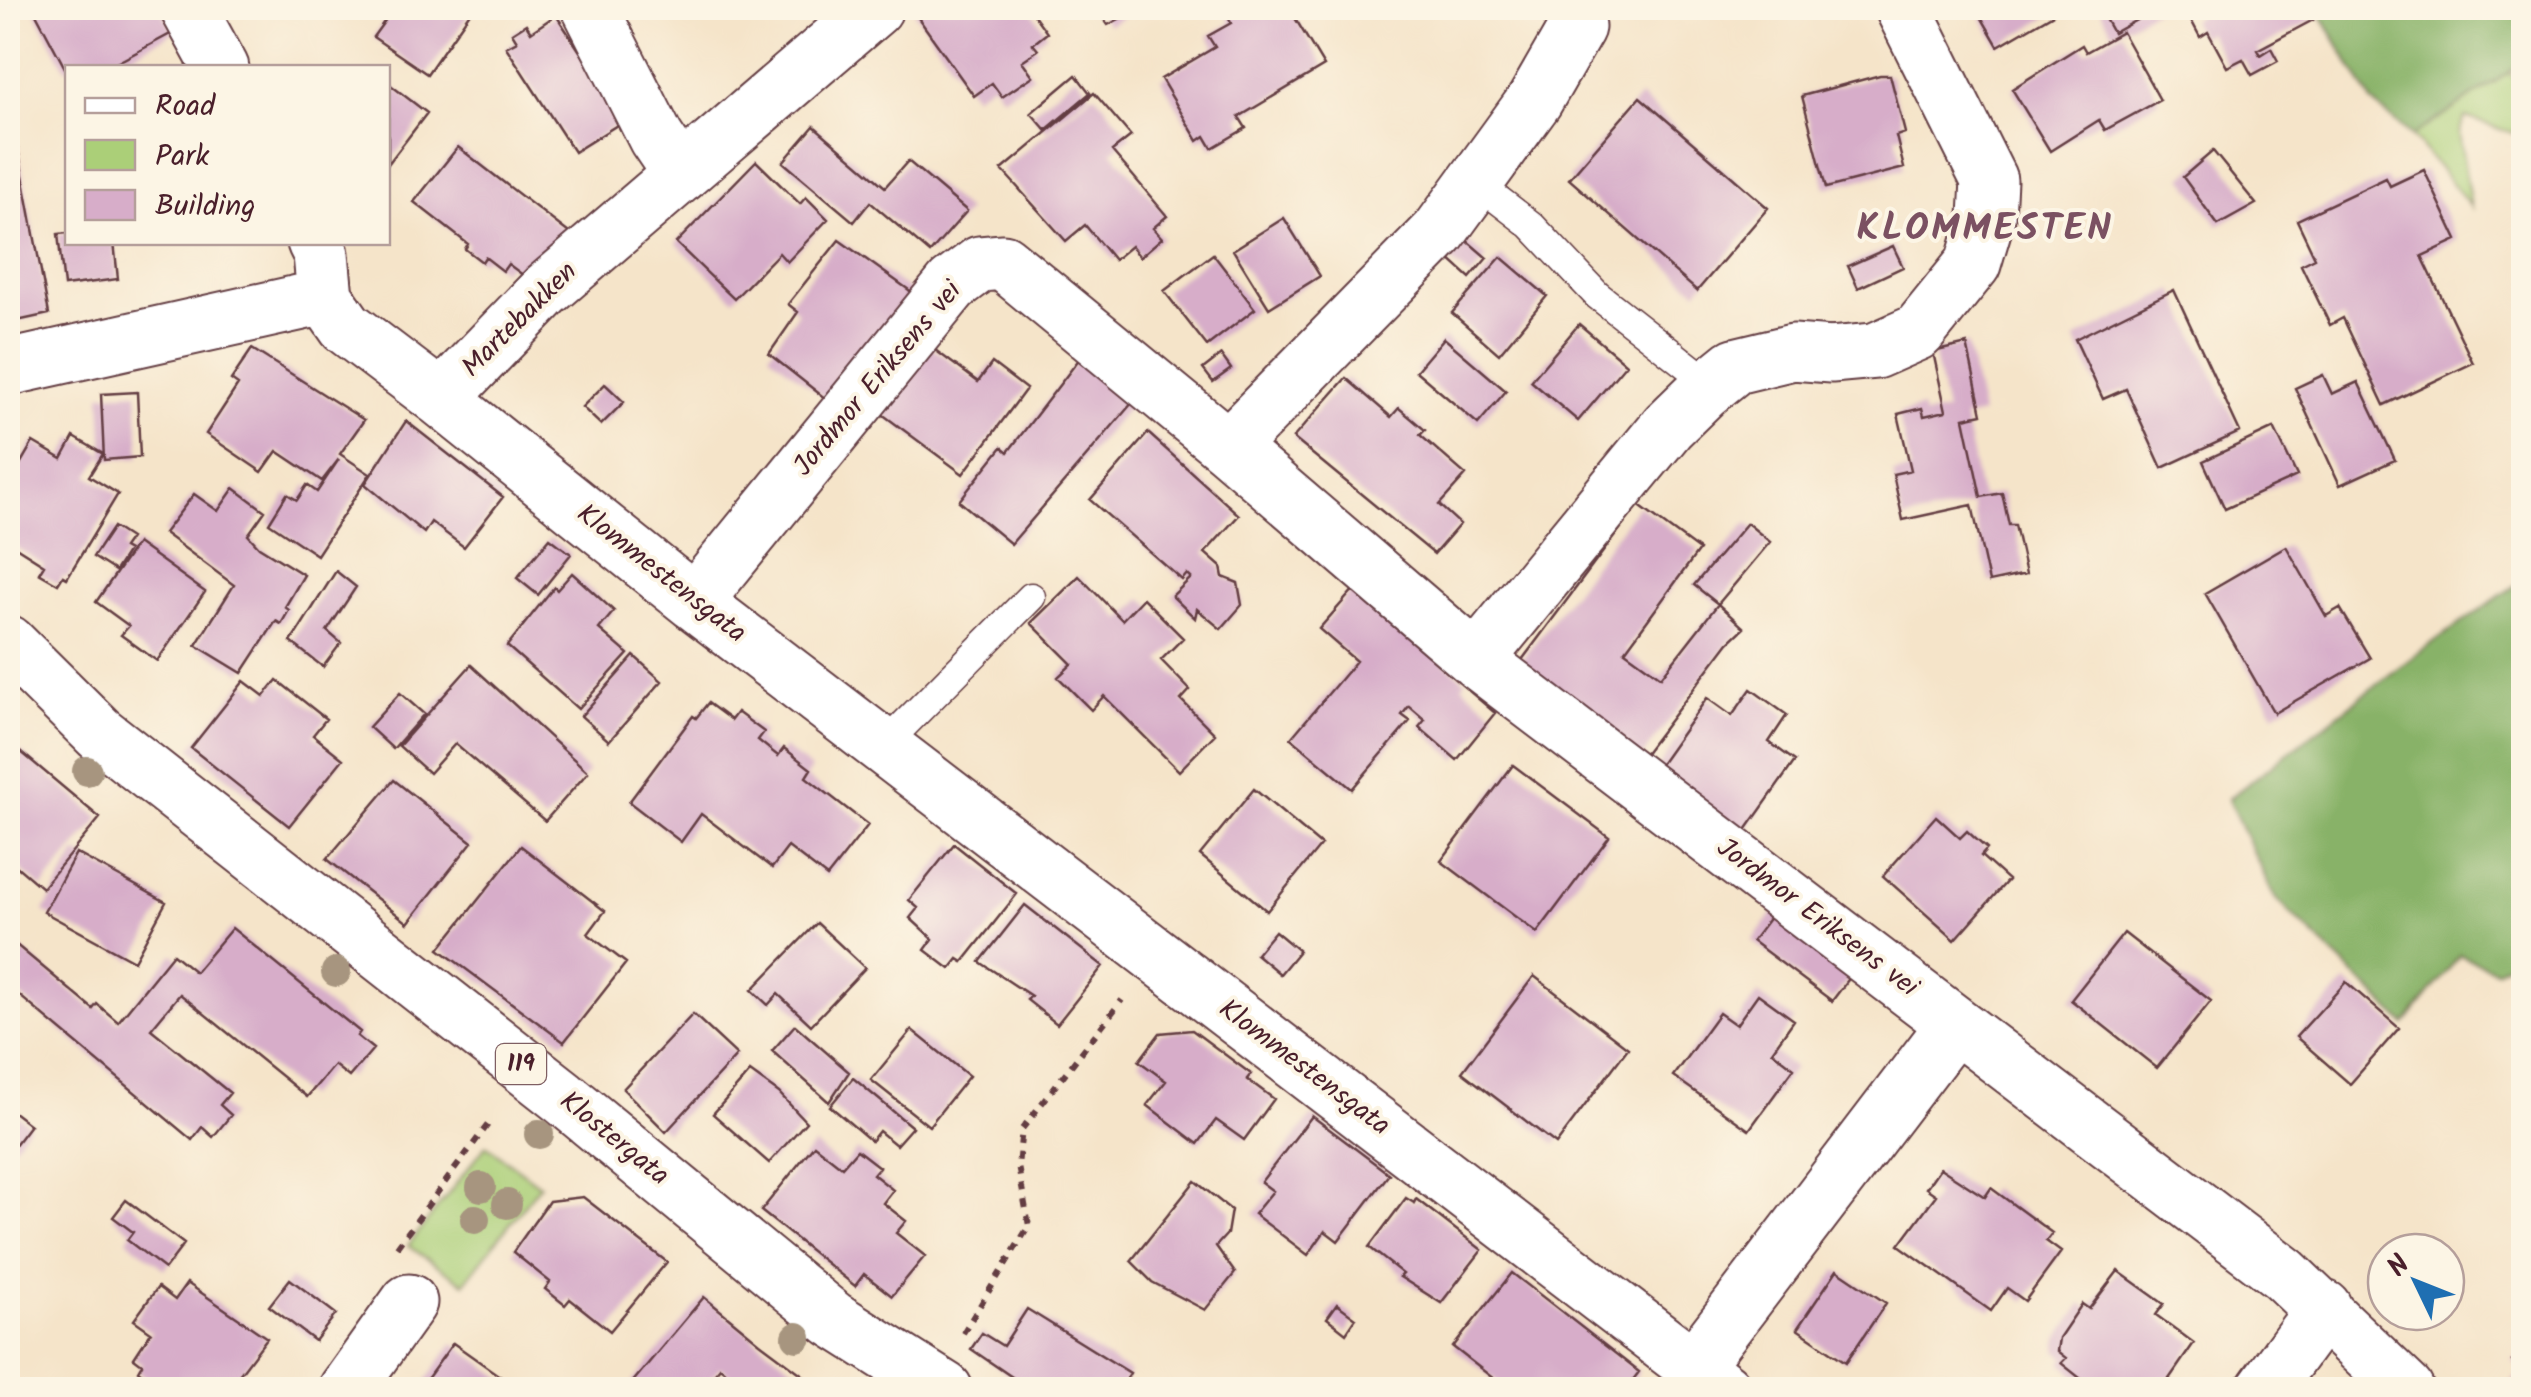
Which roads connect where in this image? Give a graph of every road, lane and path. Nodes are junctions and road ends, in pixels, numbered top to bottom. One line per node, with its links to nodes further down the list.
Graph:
1 (188, 8): 6 (street)
2 (590, 8): 7 (street)
3 (875, 8): 7 (street, Martebakken)
4 (1903, 8): 12 (street)
5 (1578, 27): 8 (street)
6 (218, 65)
7 (681, 175): 13 (street, Martebakken)
8 (1475, 182): 12 (lane); 14 (street)
9 (316, 245): 10 (street)
10 (325, 297): 11 (street); 13 (street, Martebakken)
11 (8, 368)
12 (1712, 385): 18 (street)
13 (441, 399): 16 (street, Klommestensgata)
14 (1228, 447): 16 (street, Jordmor Eriksens vei); 18 (street, Jordmor Eriksens vei)
15 (1030, 596): 21 (lane)
16 (694, 602): 21 (street, Klommestensgata)
17 (8, 643): 20 (street, Klostergata / 119)
18 (1476, 660): 23 (street, Jordmor Eriksens vei)
19 (8, 678): 20 (street, Klostergata / 119)
20 (100, 734): 27 (street, Klostergata / 119)
21 (884, 745): 22 (street, Klommestensgata)
22 (1157, 956): 27 (path); 28 (street, Klommestensgata)
23 (1955, 1024): 26 (street, Jordmor Eriksens vei); 28 (street)
24 (492, 1119): 25 (path)
25 (409, 1302): 29 (street)
26 (2324, 1308): 30 (street); 31 (street, Jordmor Eriksens vei)
27 (951, 1365)
28 (1709, 1378)
29 (346, 1390)
30 (2264, 1390)
31 (2406, 1390)

